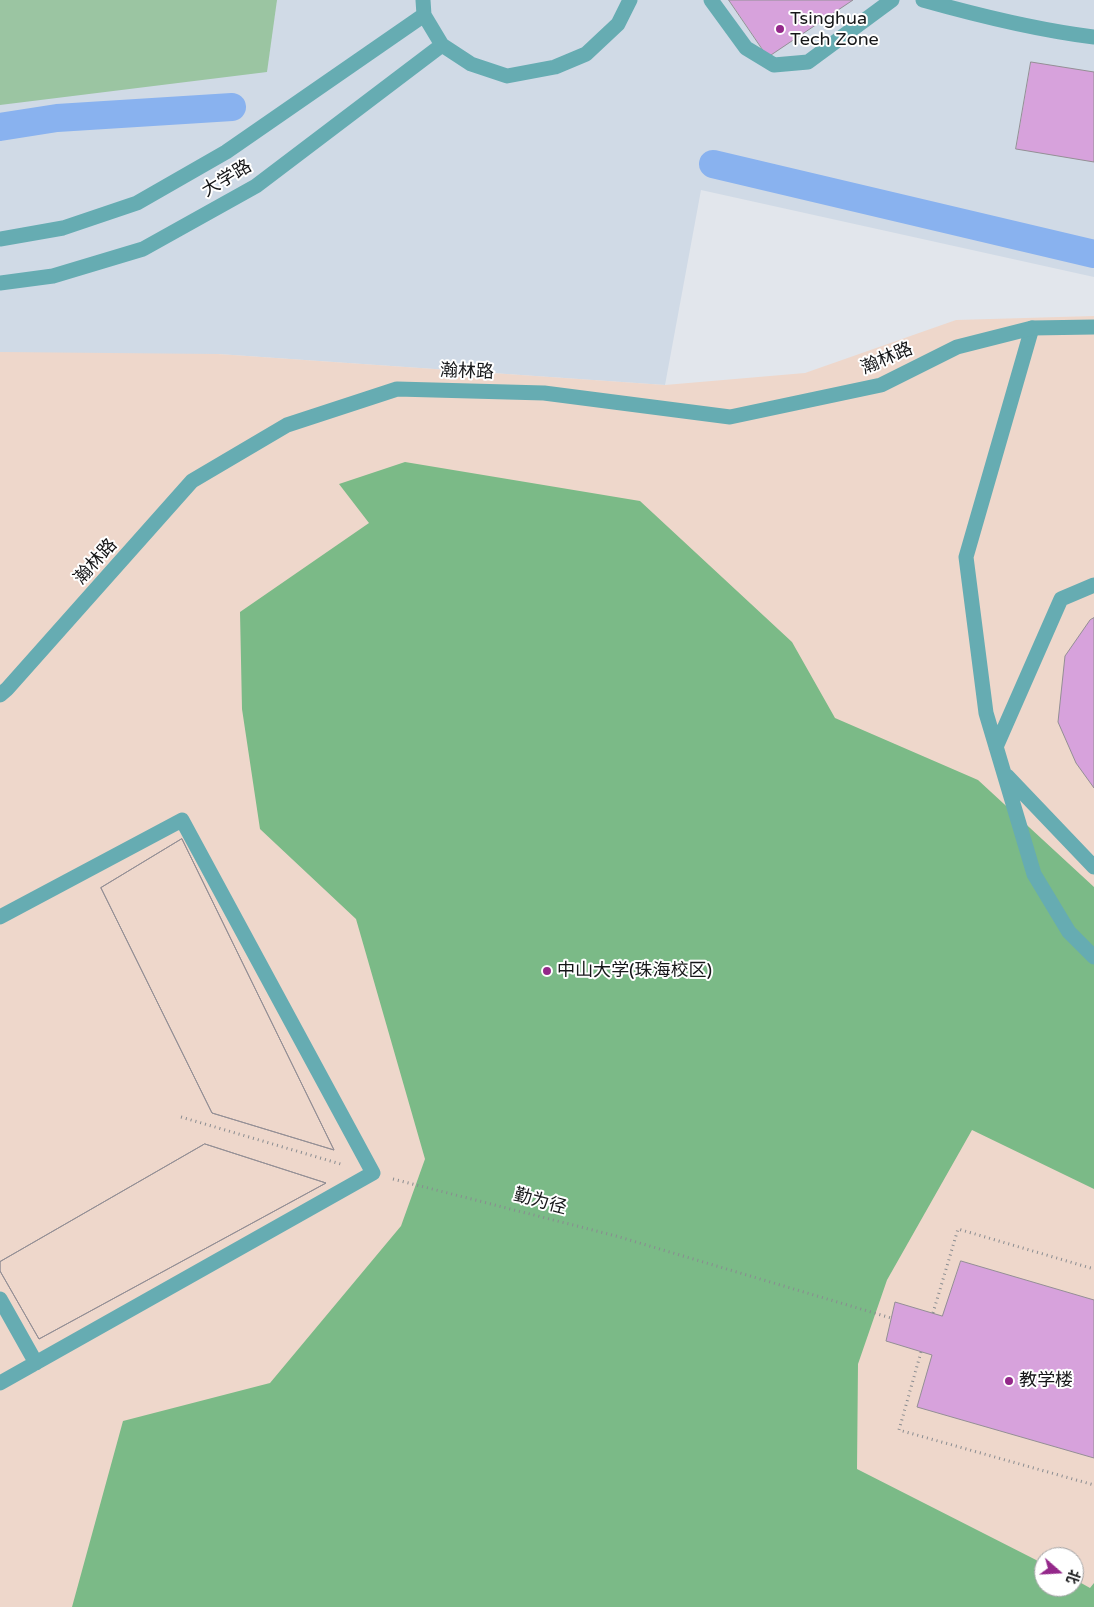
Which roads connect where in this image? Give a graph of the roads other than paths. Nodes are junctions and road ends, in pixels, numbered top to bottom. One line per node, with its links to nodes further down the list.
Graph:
1 (630, 0): 7 (street)
2 (711, 0): 3 (street)
3 (892, 0)
4 (923, 0): 6 (street)
5 (423, 8): 7 (street); 8 (street, 大学路)
6 (1094, 37)
7 (442, 45): 9 (street, 大学路)
8 (0, 239)
9 (0, 283)
10 (1032, 328): 11 (street, 瀚林路); 13 (street, 瀚林路); 14 (street)
11 (1094, 328)
12 (1094, 585): 14 (street)
13 (0, 695)
14 (996, 746): 15 (street)
15 (1004, 774): 16 (street); 18 (street)
16 (1094, 867)
17 (0, 917): 20 (street)
18 (1094, 958)
19 (0, 1298): 20 (street)
20 (36, 1363): 21 (street)
21 (0, 1383)

